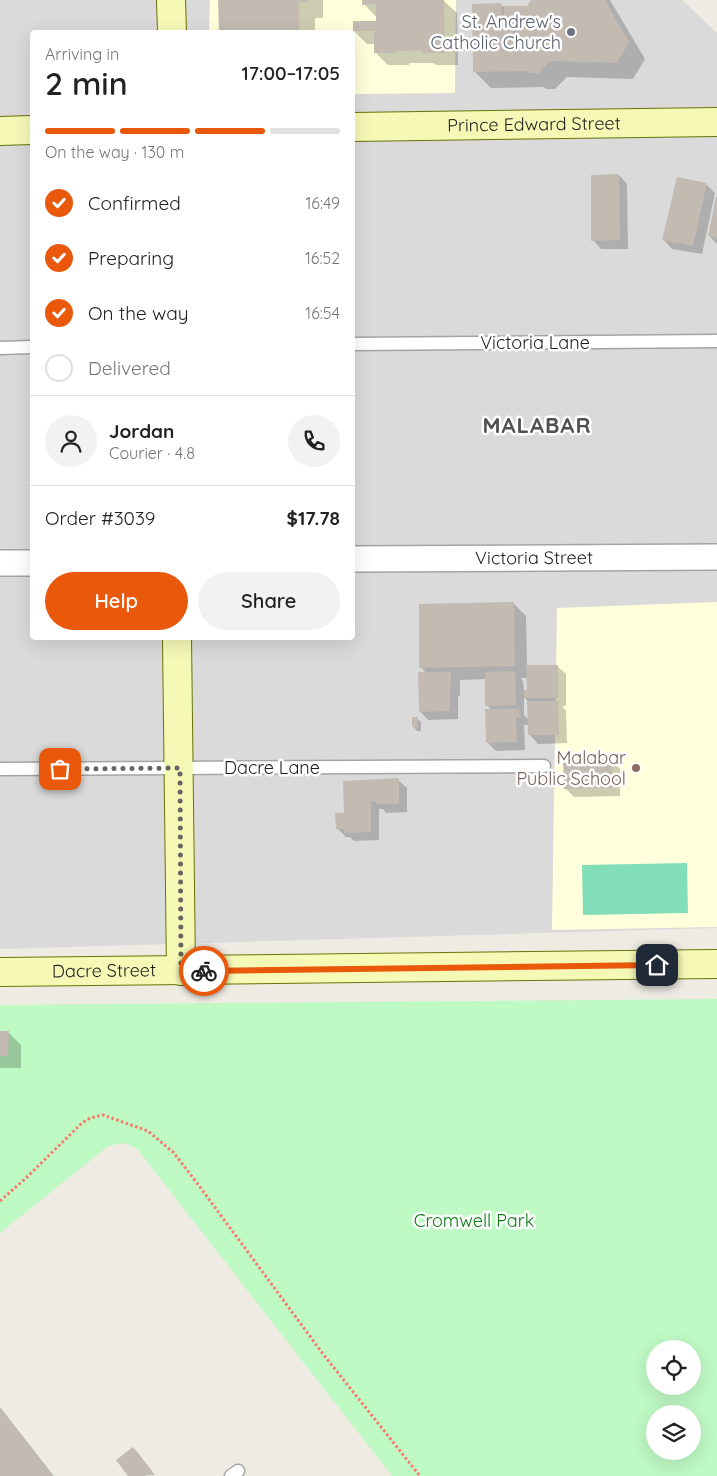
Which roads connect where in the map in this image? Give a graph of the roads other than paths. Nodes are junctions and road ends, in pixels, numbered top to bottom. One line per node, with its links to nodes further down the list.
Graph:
1 (172, 0): 2 (street)
2 (172, 30)
3 (717, 122): 4 (street, Prince Edward Street)
4 (355, 127)
5 (30, 130): 6 (street)
6 (0, 131)
7 (717, 341): 8 (lane, Victoria Lane)
8 (355, 344)
9 (30, 347): 10 (lane)
10 (0, 348)
11 (717, 557): 12 (street, Victoria Street)
12 (355, 559)
13 (0, 563): 14 (street)
14 (30, 563)
15 (177, 640): 17 (street)
16 (544, 766): 17 (lane, Dacre Lane)
17 (180, 768): 18 (lane, Dacre Lane); 20 (street)
18 (0, 769)
19 (717, 964): 20 (street, Dacre Street)
20 (181, 971): 21 (street, Dacre Street)
21 (0, 972)

